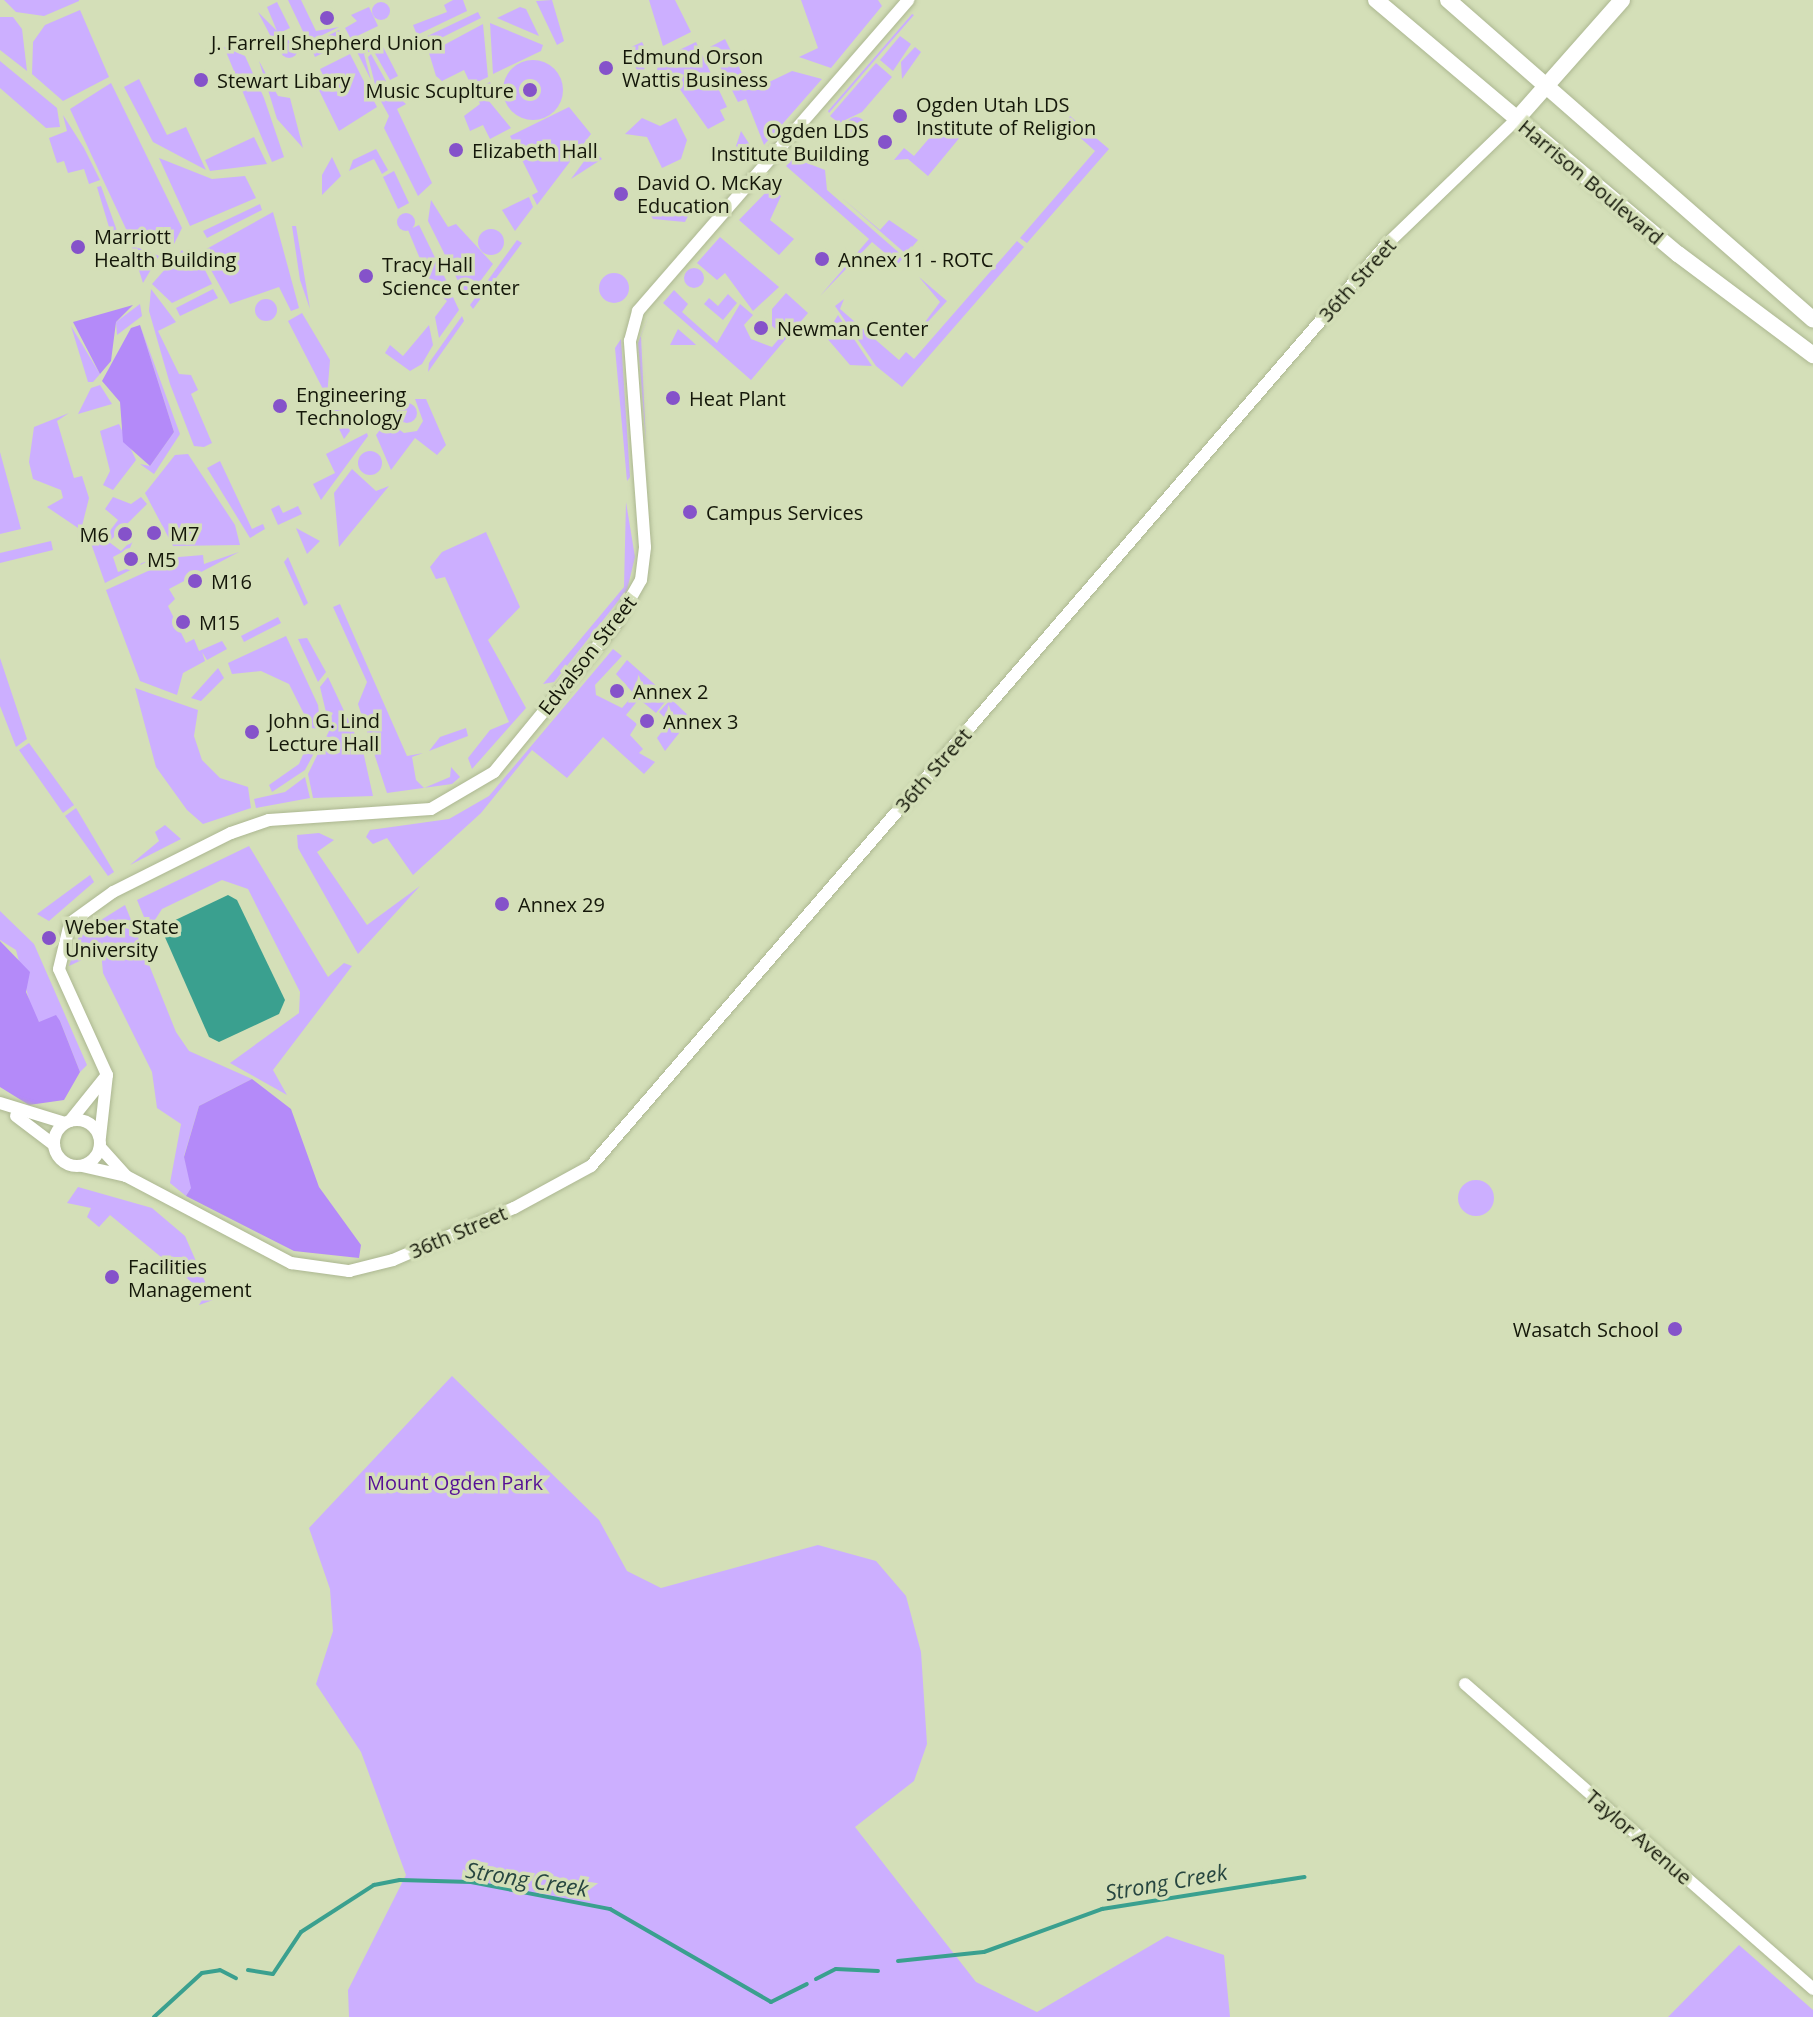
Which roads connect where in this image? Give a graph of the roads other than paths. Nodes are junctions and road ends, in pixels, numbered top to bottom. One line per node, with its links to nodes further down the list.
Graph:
1 (908, 0): 9 (street, Edvalson Street)
2 (1376, 0): 6 (main road, Harrison Boulevard)
3 (1448, 0): 5 (main road, Harrison Boulevard)
4 (1622, 0): 5 (main road, 36th Street)
5 (1547, 85): 6 (main road, 36th Street); 7 (main road, Harrison Boulevard)
6 (1516, 120): 8 (main road, Harrison Boulevard); 15 (street, 36th Street)
7 (1813, 320)
8 (1813, 355)
9 (107, 1075): 11 (street); 12 (street)
10 (0, 1104): 11 (street); 13 (street)
11 (68, 1122): 12 (street); 13 (street)
12 (100, 1142): 14 (street); 15 (street, 36th Street)
13 (54, 1145): 14 (street)
14 (82, 1166): 15 (street, 36th Street)
15 (126, 1176)
16 (1465, 1684): 17 (street, Taylor Avenue)
17 (1813, 1989)

